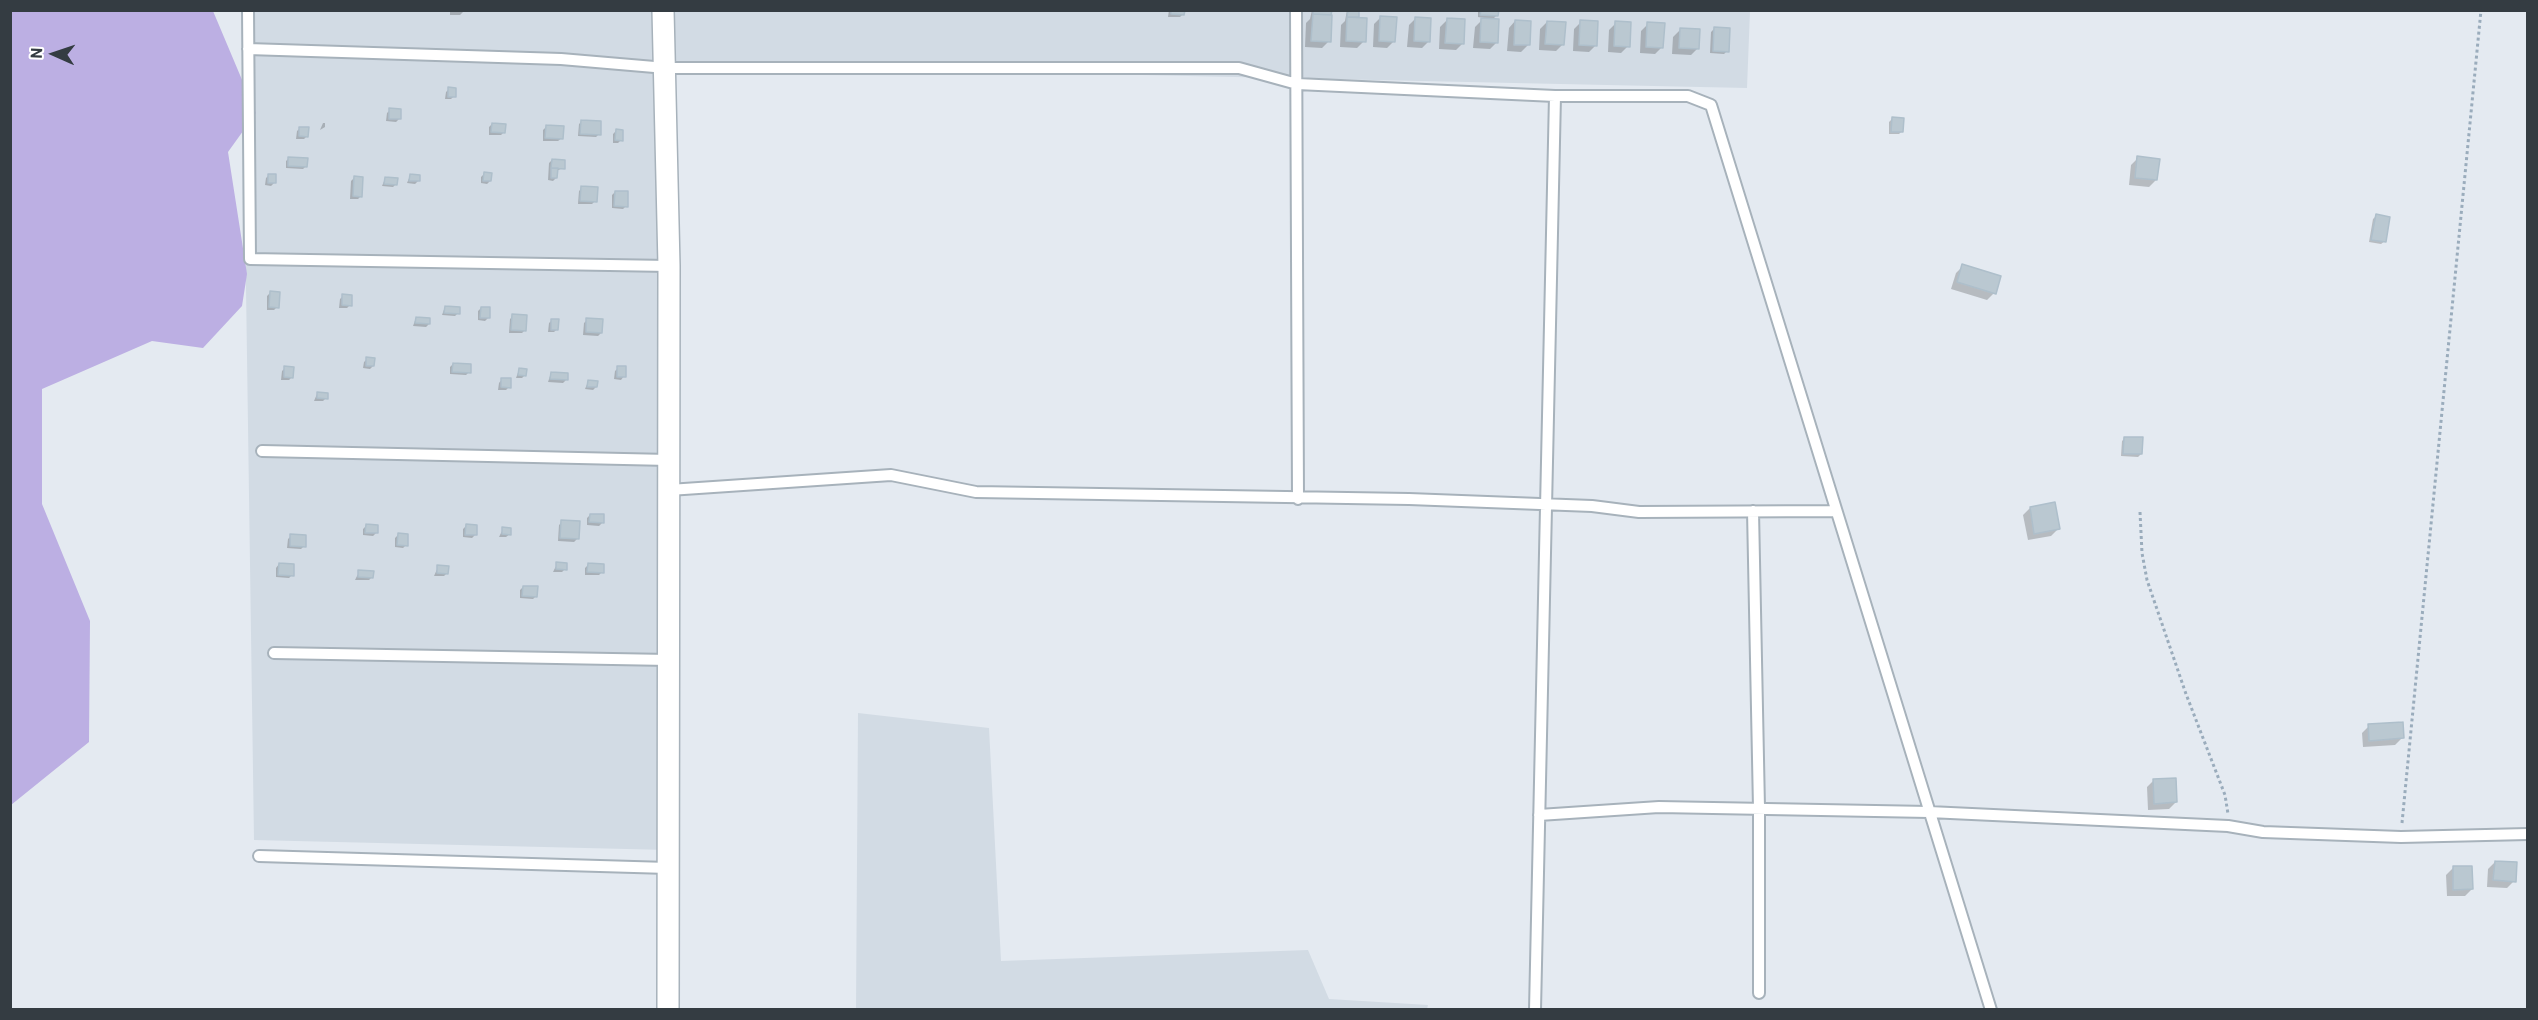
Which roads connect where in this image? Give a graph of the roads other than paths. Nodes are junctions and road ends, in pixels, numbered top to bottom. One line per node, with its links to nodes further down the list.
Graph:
1 (248, 10): 4 (lane)
2 (663, 10): 5 (street)
3 (1296, 10): 6 (lane)
4 (248, 49): 5 (lane); 8 (lane)
5 (666, 68): 6 (lane); 8 (street)
6 (1297, 84): 7 (lane); 12 (lane)
7 (1556, 96): 13 (lane); 14 (lane)
8 (669, 266): 10 (street)
9 (262, 451): 10 (lane)
10 (669, 460): 11 (street)
11 (669, 490): 12 (lane); 17 (street)
12 (1298, 499): 13 (lane)
13 (1546, 504): 15 (lane); 20 (lane)
14 (1836, 510): 15 (lane); 19 (lane)
15 (1753, 511): 18 (lane)
16 (274, 652): 17 (lane)
17 (669, 660): 23 (street)
18 (1759, 808): 19 (lane); 20 (lane); 24 (lane)
19 (1929, 812): 21 (lane); 27 (lane)
20 (1539, 815): 26 (lane)
21 (2528, 834)
22 (258, 856): 23 (lane)
23 (668, 868): 25 (street)
24 (1759, 993)
25 (668, 1010)
26 (1535, 1010)
27 (1991, 1010)

